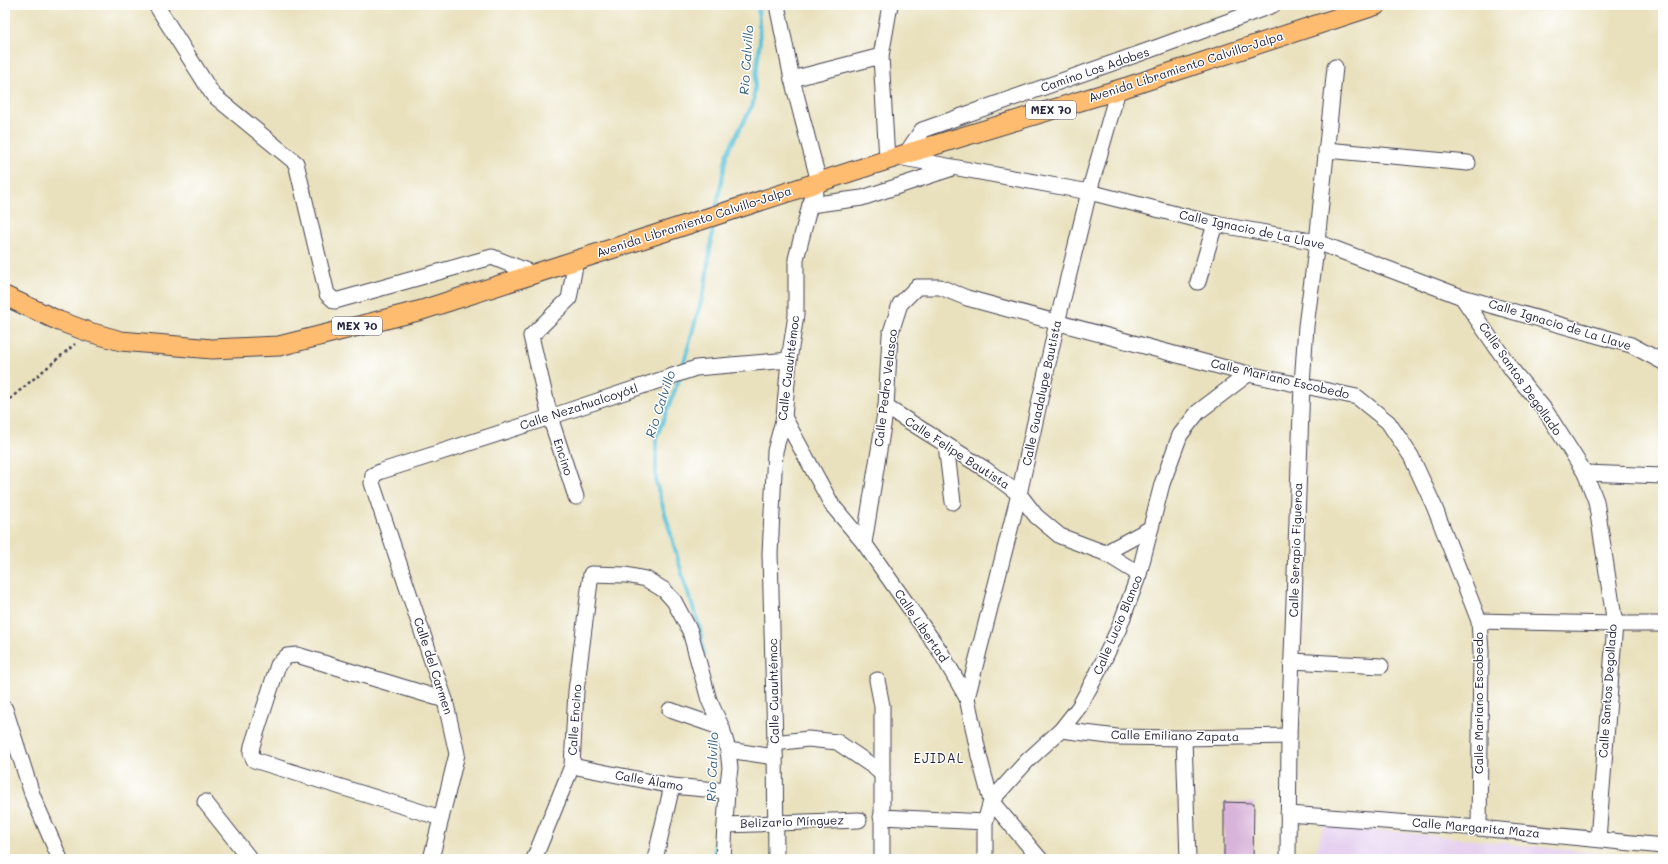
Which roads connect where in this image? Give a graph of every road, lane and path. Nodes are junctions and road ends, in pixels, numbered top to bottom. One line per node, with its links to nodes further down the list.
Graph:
1 (156, 5): 20 (street)
2 (777, 5): 8 (street)
3 (890, 5): 6 (street)
4 (1273, 5): 11 (street, Camino Los Adobes)
5 (1377, 5): 9 (main road, Avenida Libramiento Calvillo-Jalpa / MEX 70)
6 (881, 56): 8 (street); 11 (street)
7 (1335, 67): 10 (street, Calle Serapio Figueroa)
8 (792, 79): 14 (street)
9 (1118, 90): 11 (main road, Avenida Libramiento Calvillo-Jalpa / MEX 70); 15 (street, Calle Guadalupe Bautista)
10 (1326, 150): 12 (street); 18 (street, Calle Serapio Figueroa)
11 (896, 157): 13 (street, Calle Ignacio de La Llave); 14 (main road, Avenida Libramiento Calvillo-Jalpa / MEX 70)
12 (1468, 163)
13 (955, 167): 15 (street, Calle Ignacio de La Llave); 16 (street)
14 (818, 182): 16 (street, Calle Cuauhtémoc); 19 (main road, Avenida Libramiento Calvillo-Jalpa / MEX 70)
15 (1089, 192): 17 (street, Calle Ignacio de La Llave); 25 (street, Calle Guadalupe Bautista)
16 (810, 205): 27 (street, Calle Cuauhtémoc)
17 (1215, 224): 18 (street, Calle Ignacio de La Llave); 21 (street)
18 (1317, 242): 24 (street, Calle Ignacio de La Llave); 30 (street, Calle Serapio Figueroa)
19 (576, 260): 20 (main road, Avenida Libramiento Calvillo-Jalpa / MEX 70); 33 (street, Encino)
20 (534, 274): 26 (main road, Avenida Libramiento Calvillo-Jalpa / MEX 70)
21 (1198, 282)
22 (940, 287): 25 (street, Calle Mariano Escobedo); 32 (street, Calle Pedro Velasco)
23 (5, 296): 26 (main road, Avenida Libramiento Calvillo-Jalpa / MEX 70)
24 (1462, 297): 28 (street, Calle Ignacio de La Llave); 36 (street, Calle Santos Degollado)
25 (1057, 323): 29 (street, Calle Mariano Escobedo); 39 (street, Calle Guadalupe Bautista)
26 (89, 332): 31 (path)
27 (789, 360): 33 (street, Calle Nezahualcoyótl); 34 (street, Calle Cuauhtémoc)
28 (1663, 362)
29 (1248, 374): 30 (street, Calle Mariano Escobedo); 42 (street, Calle Lucio Blanco)
30 (1302, 384): 46 (street, Calle Mariano Escobedo); 49 (street, Calle Serapio Figueroa)
31 (5, 403)
32 (886, 407): 35 (street, Calle Felipe Bautista); 43 (street, Calle Pedro Velasco)
33 (550, 417): 37 (street, Calle Nezahualcoyótl); 40 (street, Encino)
34 (784, 417): 43 (street, Calle Libertad); 61 (street, Calle Cuauhtémoc)
35 (946, 445): 39 (street, Calle Felipe Bautista); 41 (street)
36 (1586, 473): 38 (street); 47 (street, Calle Santos Degollado)
37 (373, 475): 53 (street, Calle del Carmen)
38 (1663, 476)
39 (1019, 494): 44 (street, Calle Felipe Bautista); 52 (street, Calle Guadalupe Bautista)
40 (576, 497)
41 (953, 502)
42 (1151, 528): 44 (street); 45 (street, Calle Lucio Blanco)
43 (864, 543): 52 (street, Calle Libertad)
44 (1105, 554): 45 (street, Calle Felipe Bautista)
45 (1140, 574): 57 (street, Calle Lucio Blanco)
46 (1479, 621): 47 (street); 75 (street, Calle Mariano Escobedo)
47 (1614, 624): 48 (street); 76 (street, Calle Santos Degollado)
48 (1663, 624)
49 (1292, 661): 50 (street); 58 (street, Calle Serapio Figueroa)
50 (1381, 666)
51 (877, 680): 63 (street)
52 (967, 698): 66 (street, Calle Libertad)
53 (445, 700): 70 (street, Calle del Carmen); 70 (street)
54 (5, 709): 78 (street)
55 (670, 710): 56 (street)
56 (722, 728): 60 (street); 62 (street, Calle Encino)
57 (1061, 730): 59 (street, Calle Emiliano Zapata); 66 (street, Calle Lucio Blanco)
58 (1289, 736): 59 (street, Calle Emiliano Zapata); 68 (street, Calle Serapio Figueroa)
59 (1184, 738): 88 (street)
60 (728, 750): 61 (street); 65 (street)
61 (775, 750): 63 (street); 73 (street, Calle Cuauhtémoc)
62 (572, 766): 64 (street, Calle Álamo); 81 (street, Calle Encino)
63 (882, 774): 69 (street)
64 (672, 786): 65 (street, Calle Álamo); 82 (street)
65 (727, 791): 74 (street)
66 (991, 801): 72 (street); 87 (street)
67 (206, 802): 79 (street)
68 (1288, 814): 75 (street, Calle Margarita Maza); 89 (street, Calle Serapio Figueroa)
69 (881, 817): 72 (street); 85 (street)
70 (441, 818): 80 (street, Calle del Carmen)
71 (859, 820): 73 (street, Belizario Mínguez)
72 (985, 822): 86 (street)
73 (775, 823): 74 (street, Belizario Mínguez); 84 (street, Calle Cuauhtémoc)
74 (726, 825): 83 (street)
75 (1479, 828): 76 (street, Calle Margarita Maza)
76 (1598, 839): 77 (street, Calle Margarita Maza)
77 (1663, 846)
78 (60, 859)
79 (250, 859)
80 (431, 859)
81 (534, 859)
82 (655, 859)
83 (723, 859)
84 (776, 859)
85 (882, 859)
86 (985, 859)
87 (1040, 859)
88 (1188, 859)
89 (1288, 859)

